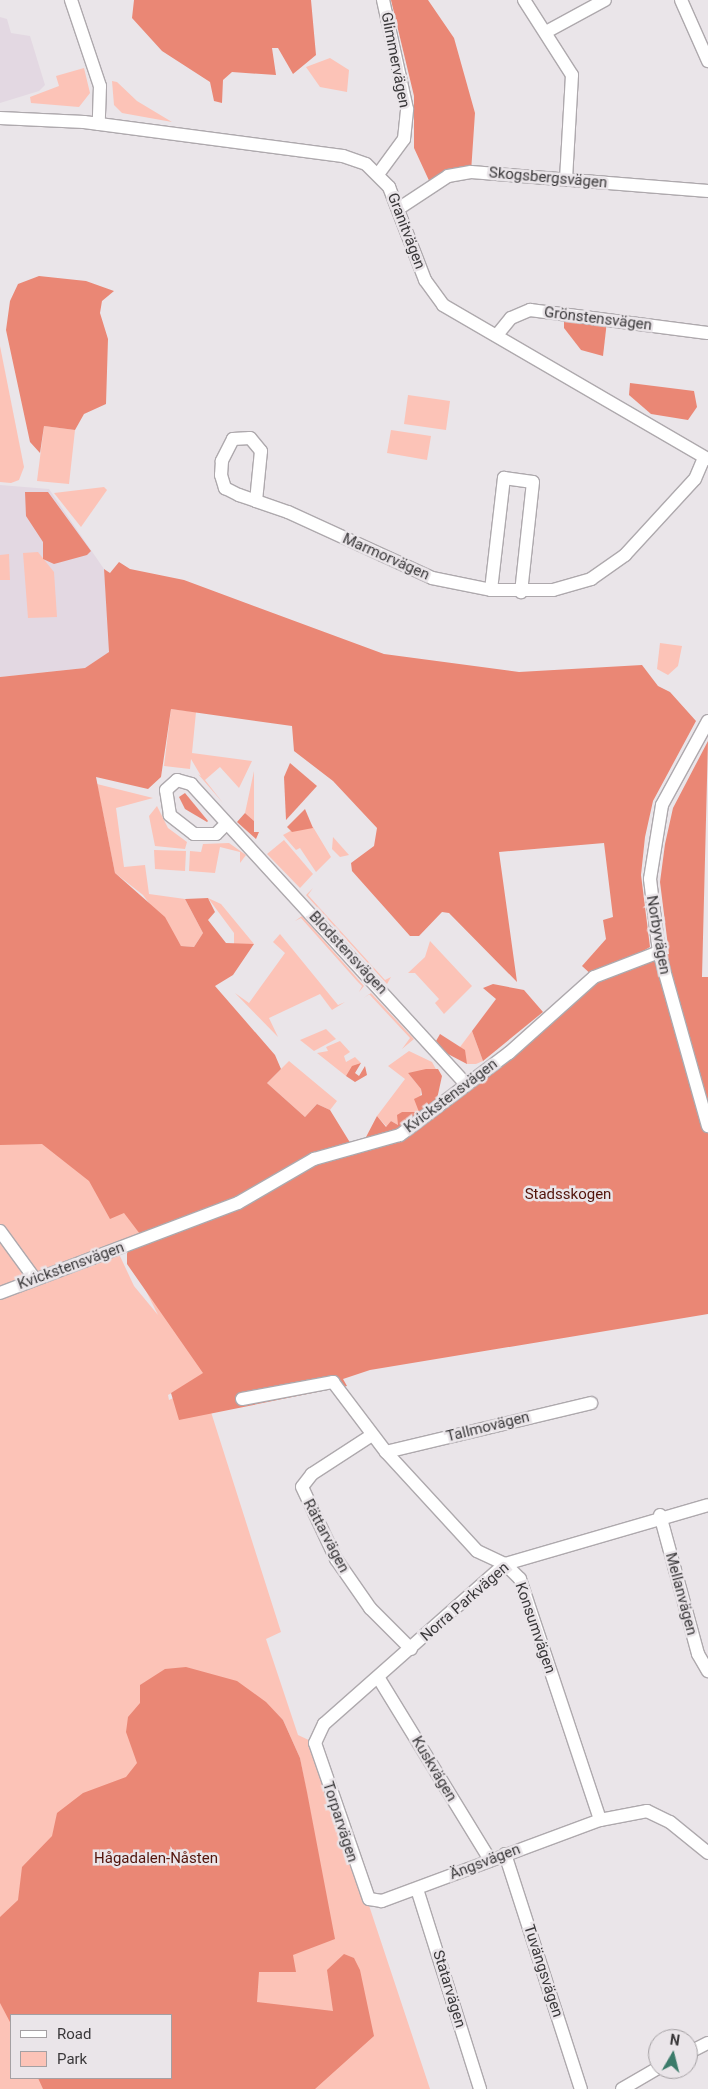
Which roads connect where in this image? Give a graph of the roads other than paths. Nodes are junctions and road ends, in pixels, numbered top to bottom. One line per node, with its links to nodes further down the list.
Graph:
1 (71, 0): 9 (street)
2 (383, 0): 10 (street, Glimmervägen)
3 (524, 0): 6 (street)
4 (605, 0): 6 (street)
5 (681, 0): 7 (street)
6 (546, 32): 11 (street)
7 (708, 61)
8 (0, 118): 9 (street)
9 (99, 124): 10 (street)
10 (379, 173): 13 (street, Granitvägen)
11 (566, 180): 12 (street, Skogsbergsvägen); 13 (street, Skogsbergsvägen)
12 (708, 191)
13 (398, 209): 15 (street, Granitvägen)
14 (708, 333): 15 (street, Grönstensvägen)
15 (497, 335): 16 (street, Granitvägen)
16 (706, 458): 19 (street, Marmorvägen)
17 (256, 501): 17 (street, Marmorvägen); 18 (street, Marmorvägen)
18 (491, 590): 19 (street, Marmorvägen); 19 (street)
19 (521, 592)
20 (708, 721): 22 (street, Norbyvägen)
21 (226, 824): 21 (street, Blodstensvägen); 23 (street, Blodstensvägen)
22 (659, 952): 23 (street, Kvickstensvägen); 24 (street, Norbyvägen)
23 (466, 1084): 26 (street, Kvickstensvägen)
24 (708, 1126)
25 (0, 1232): 26 (street)
26 (35, 1279): 27 (street, Kvickstensvägen)
27 (0, 1293)
28 (242, 1399): 30 (street, Konsumvägen)
29 (591, 1403): 31 (street, Tallmovägen)
30 (372, 1435): 31 (street, Konsumvägen); 35 (street, Rättarvägen)
31 (386, 1452): 34 (street, Konsumvägen)
32 (708, 1505): 33 (street, Norra Parkvägen)
33 (660, 1515): 34 (street, Norra Parkvägen); 36 (street, Mellanvägen)
34 (505, 1564): 35 (street, Norra Parkvägen); 39 (street, Konsumvägen)
35 (411, 1649): 37 (street, Norra Parkvägen)
36 (708, 1671)
37 (378, 1677): 38 (street, Norra Parkvägen); 42 (street, Kuskvägen)
38 (315, 1743): 44 (street, Torparvägen)
39 (600, 1820): 40 (street, Ängsvägen); 41 (street)
40 (505, 1854): 42 (street, Ängsvägen); 47 (street, Tuvängsvägen)
41 (708, 1854)
42 (490, 1860): 43 (street, Ängsvägen)
43 (417, 1889): 44 (street, Ängsvägen); 46 (street, Statarvägen)
44 (369, 1899)
45 (648, 2074): 48 (street)
46 (480, 2089)
47 (581, 2089)
48 (622, 2089)

